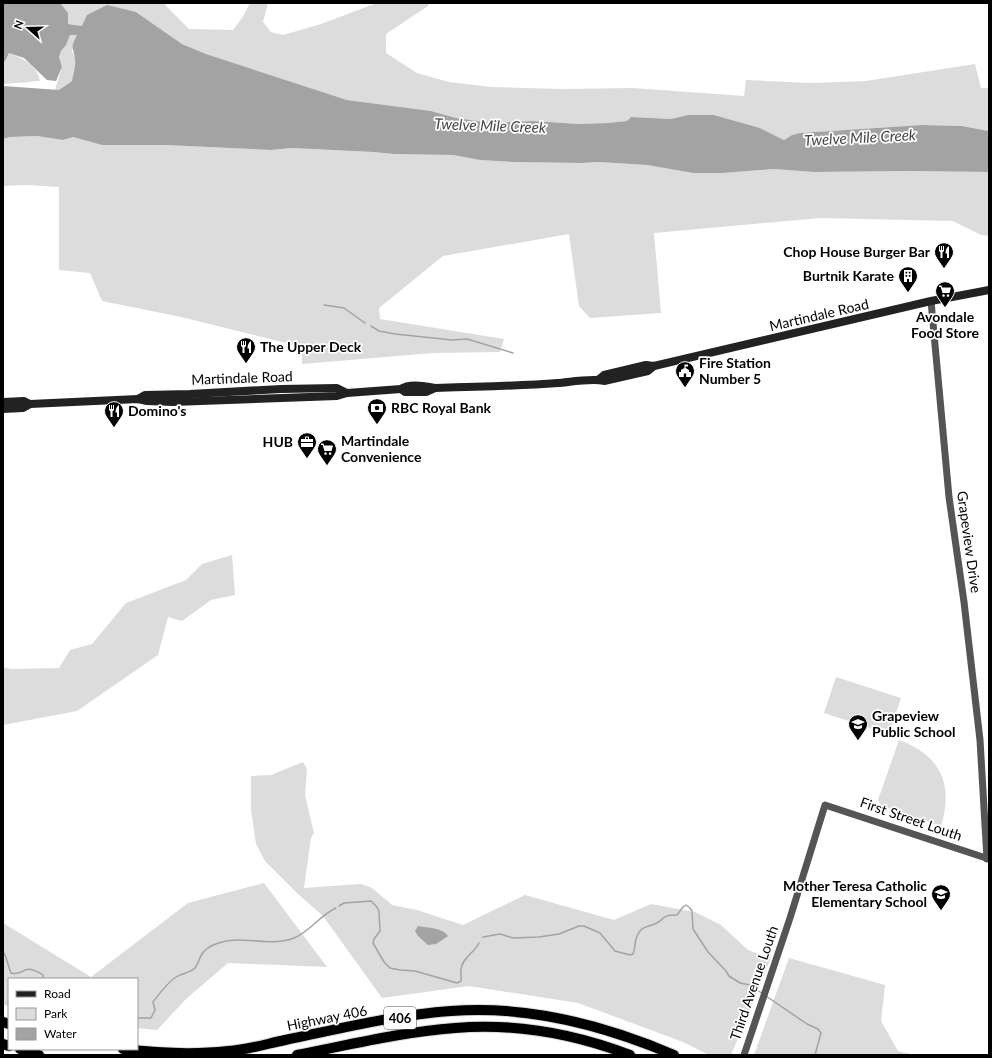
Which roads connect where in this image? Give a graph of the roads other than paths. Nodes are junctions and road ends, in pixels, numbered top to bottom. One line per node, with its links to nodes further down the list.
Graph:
1 (989, 290): 2 (main road, Martindale Road)
2 (932, 301): 4 (main road, Martindale Road); 7 (street, Grapeview Drive)
3 (3, 402): 4 (main road, Martindale Road)
4 (30, 404): 5 (main road, Martindale Road)
5 (3, 409)
6 (826, 805): 7 (street, First Street Louth); 14 (street, Third Avenue Louth)
7 (988, 859)
8 (23, 1050): 10 (highway)
9 (133, 1050): 13 (highway, Highway 406 / 406)
10 (39, 1055)
11 (297, 1055): 12 (highway, 406)
12 (630, 1055)
13 (674, 1055)
14 (744, 1055)

